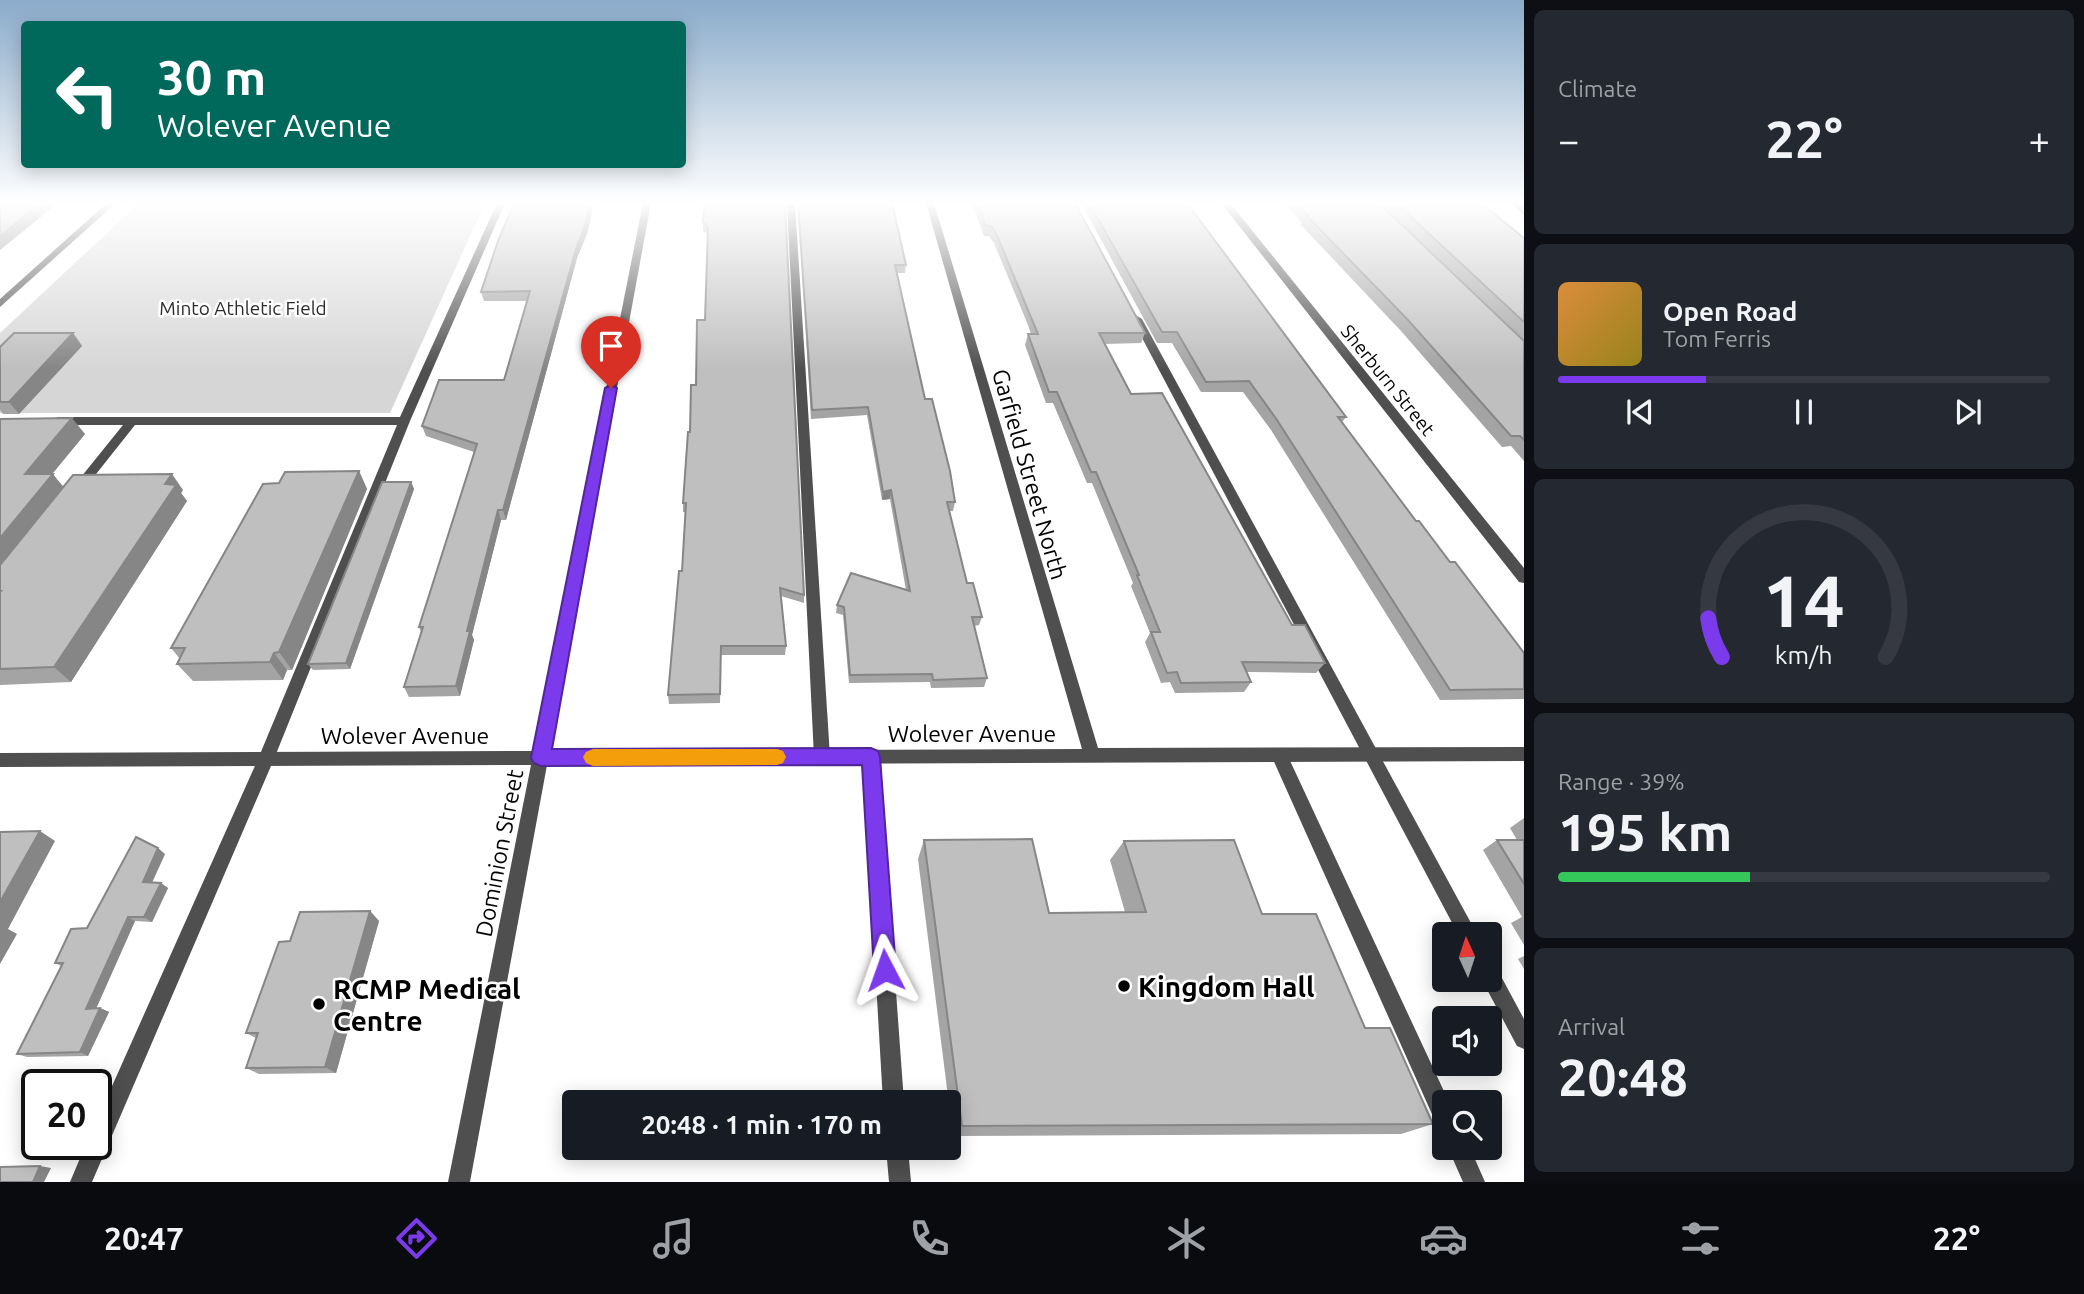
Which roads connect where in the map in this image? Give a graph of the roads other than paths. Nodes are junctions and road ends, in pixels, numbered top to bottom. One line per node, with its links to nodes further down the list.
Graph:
1 (51, 258): 8 (street)
2 (476, 258): 11 (street)
3 (636, 258): 20 (street, Dominion Street)
4 (794, 258): 18 (street)
5 (946, 258): 15 (street, Garfield Street North)
6 (1268, 258): 13 (street, Sherburn Street)
7 (1127, 301): 17 (street)
8 (0, 304)
9 (39, 421): 10 (street)
10 (132, 421): 11 (street); 12 (street)
11 (404, 421): 21 (street)
12 (66, 504)
13 (1524, 578)
14 (1524, 754): 17 (street, Wolever Avenue)
15 (1091, 755): 16 (street, Wolever Avenue); 19 (street, Wolever Avenue)
16 (1279, 755): 17 (street, Wolever Avenue); 27 (street)
17 (1371, 755): 23 (street)
18 (822, 757): 19 (street, Wolever Avenue); 20 (street, Wolever Avenue)
19 (871, 757): 26 (street)
20 (541, 758): 21 (street, Wolever Avenue); 31 (street, Dominion Street)
21 (266, 759): 22 (street, Wolever Avenue); 30 (street)
22 (0, 760)
23 (1461, 922)
24 (1499, 992): 25 (street)
25 (1524, 1039)
26 (893, 1090)
27 (1433, 1090)
28 (898, 1160): 32 (street)
29 (1464, 1160): 33 (street)
30 (81, 1182)
31 (459, 1182)
32 (900, 1182)
33 (1474, 1182)

